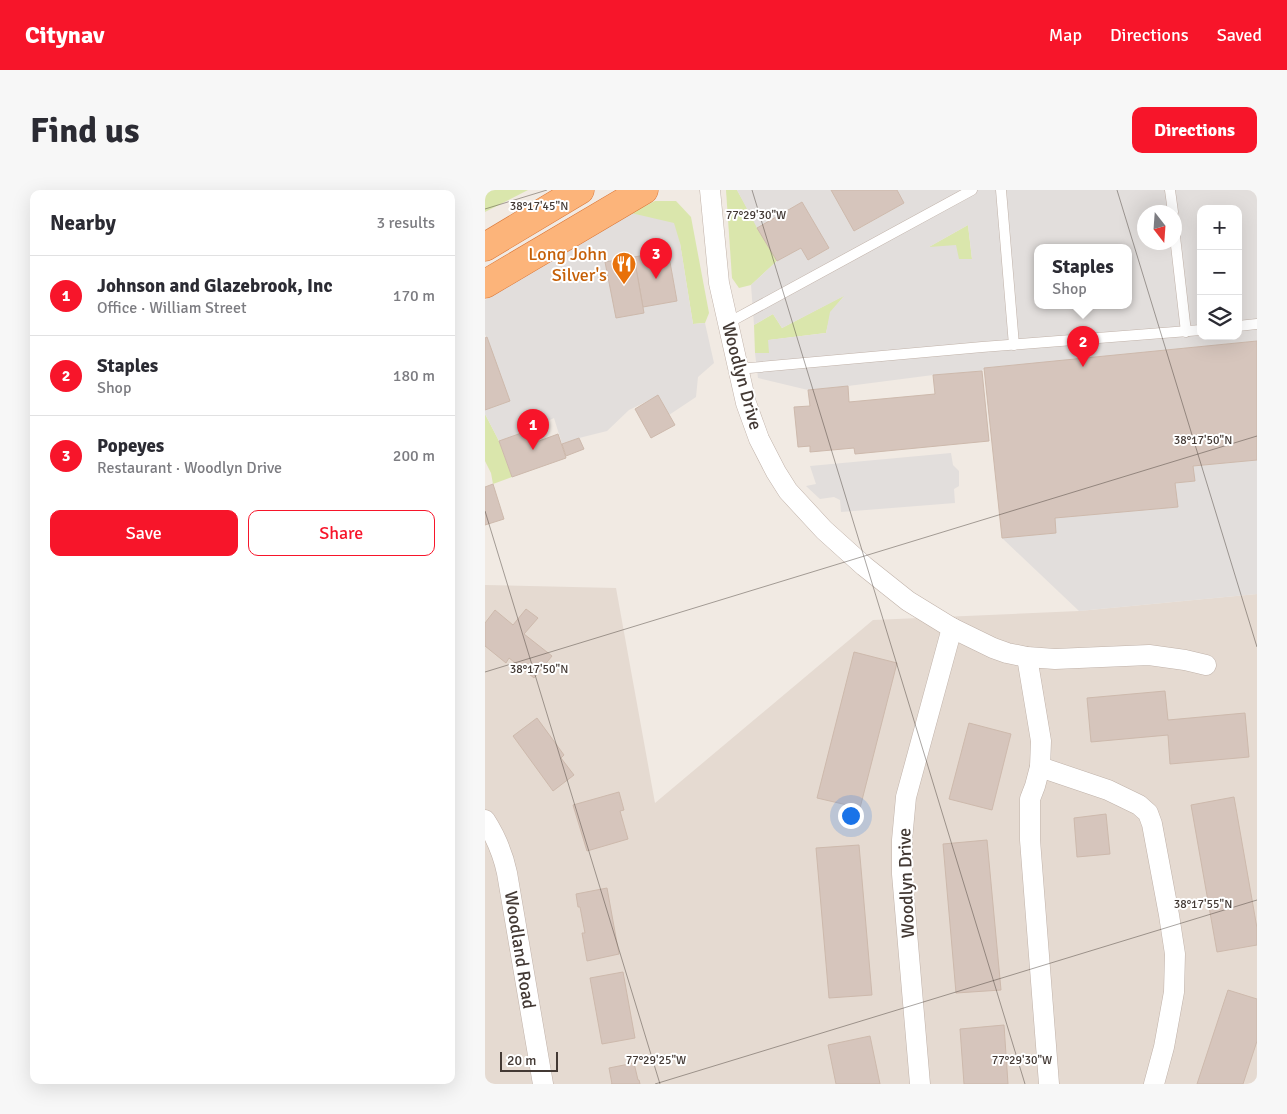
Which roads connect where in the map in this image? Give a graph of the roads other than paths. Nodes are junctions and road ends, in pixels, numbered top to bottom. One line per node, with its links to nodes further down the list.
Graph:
1 (580, 190): 8 (highway)
2 (644, 190): 10 (highway)
3 (710, 190): 11 (street, Woodlyn Drive)
4 (972, 190): 11 (lane)
5 (1001, 190): 16 (lane)
6 (1170, 190): 7 (lane)
7 (1172, 205)
8 (485, 247)
9 (1177, 250): 15 (lane)
10 (485, 284)
11 (728, 323): 17 (street, Woodlyn Drive)
12 (1257, 324): 13 (lane)
13 (1242, 326)
14 (1197, 331): 15 (lane)
15 (1186, 332): 16 (lane)
16 (1014, 345): 17 (lane)
17 (738, 369): 18 (street, Woodlyn Drive)
18 (952, 628): 19 (street, Woodlyn Drive); 24 (street, Woodlyn Drive)
19 (1027, 657): 20 (street, Woodlyn Drive); 21 (street)
20 (1206, 665)
21 (1040, 767): 25 (street); 26 (street)
22 (485, 820): 23 (street, Woodland Road)
23 (543, 1084)
24 (919, 1084)
25 (1049, 1084)
26 (1154, 1084)

